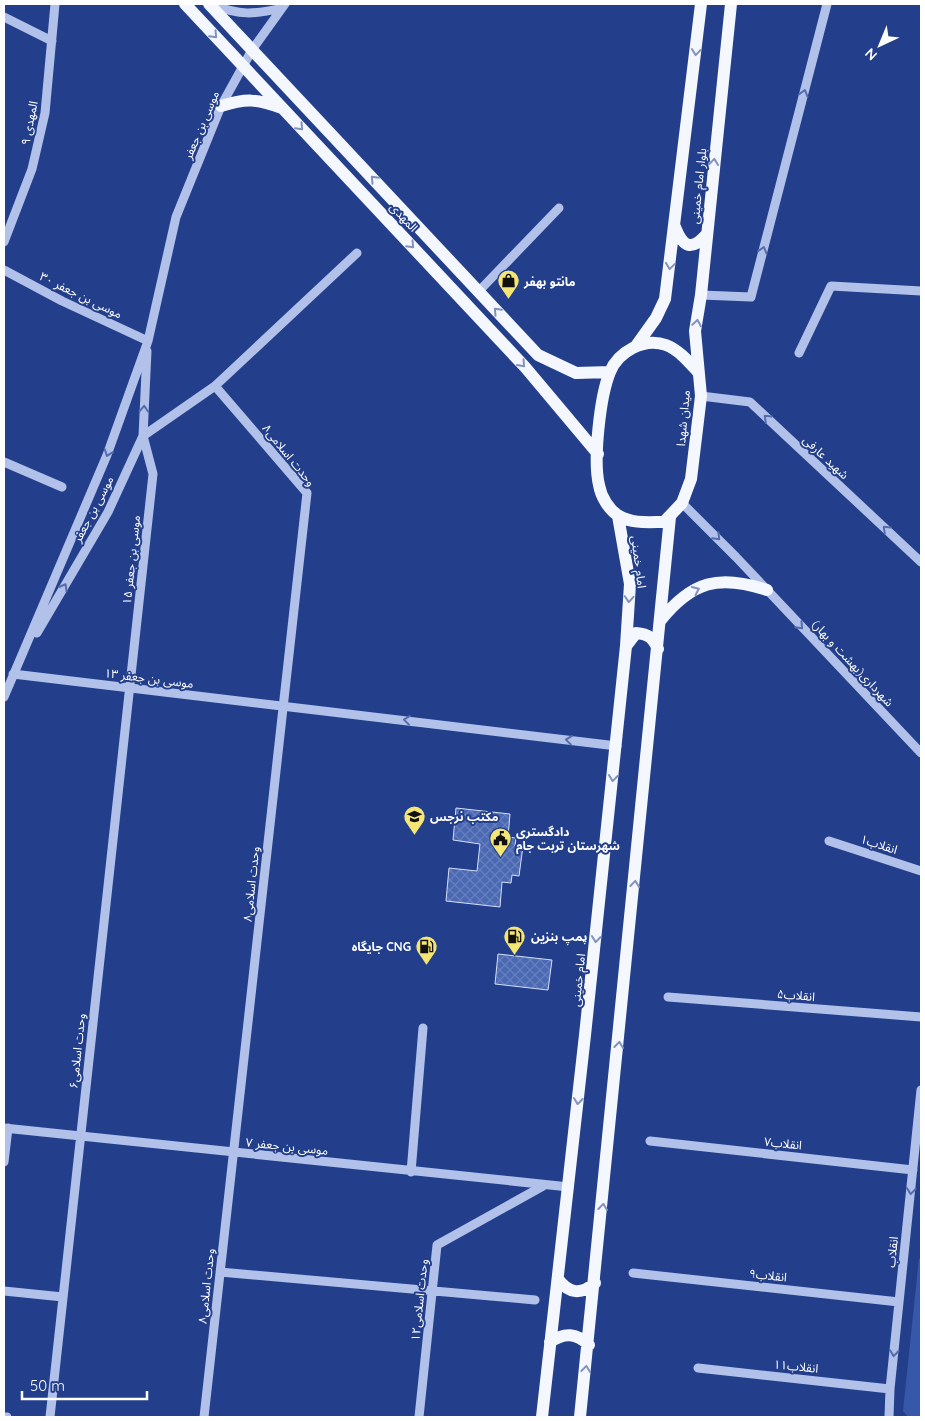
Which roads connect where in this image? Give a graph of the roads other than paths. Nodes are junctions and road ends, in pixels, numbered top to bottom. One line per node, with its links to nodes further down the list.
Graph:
1 (55, 4): 9 (street, المهدی ۹)
2 (185, 4): 11 (main road, المهدی, one-way to 11)
3 (209, 4): 7 (street); 10 (main road, المهدی)
4 (701, 4): 15 (main road, بلوار امام خمینی, one-way to 15)
5 (731, 4): 16 (main road, بلوار امام خمینی, one-way to 5)
6 (827, 4): 22 (street, one-way to 6)
7 (283, 6): 10 (street, موسی بن جعفر)
8 (4, 17): 9 (street)
9 (52, 41): 17 (street, المهدی ۹)
10 (252, 50): 11 (street, موسی بن جعفر); 20 (main road, المهدی, one-way to 10)
11 (243, 65): 12 (street, موسی بن جعفر); 13 (main road, المهدی)
12 (222, 106): 13 (main road); 23 (street, موسی بن جعفر)
13 (283, 108): 31 (main road, المهدی, one-way to 31)
14 (559, 208): 20 (street)
15 (675, 227): 16 (main road); 24 (main road, بلوار امام خمینی, one-way to 24)
16 (707, 234): 22 (main road, بلوار امام خمینی)
17 (4, 242)
18 (357, 253): 28 (street)
19 (4, 270): 23 (street, موسی بن جعفر ۳۰)
20 (479, 291): 26 (main road, المهدی, one-way to 20)
21 (921, 291): 25 (street)
22 (701, 295): 27 (main road, بلوار امام خمینی, one-way to 22)
23 (148, 341): 30 (street, موسی بن جعفر, one-way to 23); 42 (street, موسی بن جعفر, one-way to 42)
24 (636, 346): 26 (main road); 27 (main road)
25 (800, 353)
26 (610, 372): 31 (main road)
27 (698, 372): 29 (main road, میدان شهدا)
28 (216, 386): 30 (street); 45 (street, وحدت اسلامی۸)
29 (701, 396): 34 (main road, میدان شهدا); 37 (street, شهید عارفی, one-way to 29)
30 (143, 436): 42 (street, موسی بن جعفر, one-way to 30); 43 (street, موسی بن جعفر ۱۵)
31 (598, 454): 35 (main road)
32 (4, 462): 33 (street)
33 (62, 487)
34 (682, 504): 36 (main road, میدان شهدا); 38 (street, شهرداری(بهشت و بهار), one-way to 38)
35 (618, 516): 36 (main road); 40 (main road, امام خمینی, one-way to 40)
36 (670, 517): 39 (main road, امام خمینی)
37 (921, 562)
38 (767, 590): 39 (main road, one-way to 38); 47 (street, شهرداری(بهشت و بهار), one-way to 47)
39 (660, 621): 41 (main road, امام خمینی)
40 (626, 646): 41 (main road); 46 (main road, امام خمینی)
41 (658, 649): 66 (main road, امام خمینی, one-way to 41)
42 (13, 674): 43 (street, موسی بن جعفر ۱۳); 44 (street, موسی بن جعفر)
43 (130, 688): 45 (street, موسی بن جعفر ۱۳); 55 (street, وحدت اسلامی۶)
44 (4, 698)
45 (283, 706): 46 (street, موسی بن جعفر ۱۳, one-way to 45); 57 (street, وحدت اسلامی۸)
46 (617, 746): 62 (main road, امام خمینی, one-way to 62)
47 (921, 753)
48 (829, 841): 49 (street, انقلاب۱)
49 (921, 871)
50 (668, 997): 51 (street, انقلاب۵)
51 (921, 1017)
52 (422, 1028): 60 (street)
53 (921, 1090): 59 (street, انقلاب)
54 (6, 1128): 55 (street, موسی بن جعفر ۷); 58 (street)
55 (80, 1136): 57 (street, موسی بن جعفر ۷); 69 (street, وحدت اسلامی۶)
56 (650, 1141): 59 (street, انقلاب۷)
57 (233, 1153): 60 (street, موسی بن جعفر ۷); 63 (street, وحدت اسلامی۸)
58 (4, 1162)
59 (913, 1170): 71 (street, انقلاب, one-way to 71)
60 (411, 1172): 61 (street, موسی بن جعفر ۷)
61 (543, 1186): 62 (street, موسی بن جعفر ۷); 68 (street, وحدت اسلامی۱۲)
62 (568, 1187): 65 (main road, امام خمینی)
63 (220, 1272): 68 (street); 79 (street, وحدت اسلامی۸)
64 (633, 1273): 71 (street, انقلاب۹)
65 (558, 1279): 66 (main road); 72 (main road, امام خمینی)
66 (595, 1283): 73 (main road, امام خمینی)
67 (4, 1291): 69 (street)
68 (432, 1291): 70 (street); 80 (street, وحدت اسلامی۱۲)
69 (63, 1297): 78 (street, وحدت اسلامی۶)
70 (535, 1300)
71 (899, 1302): 75 (street, انقلاب, one-way to 75)
72 (550, 1342): 73 (main road); 81 (main road, امام خمینی)
73 (589, 1345): 82 (main road, امام خمینی, one-way to 73)
74 (698, 1368): 75 (street, انقلاب۱۱)
75 (890, 1389): 83 (street, انقلاب)
76 (4, 1417): 77 (street)
77 (8, 1417)
78 (50, 1417)
79 (204, 1417)
80 (419, 1417)
81 (542, 1417)
82 (580, 1417)
83 (889, 1417)

